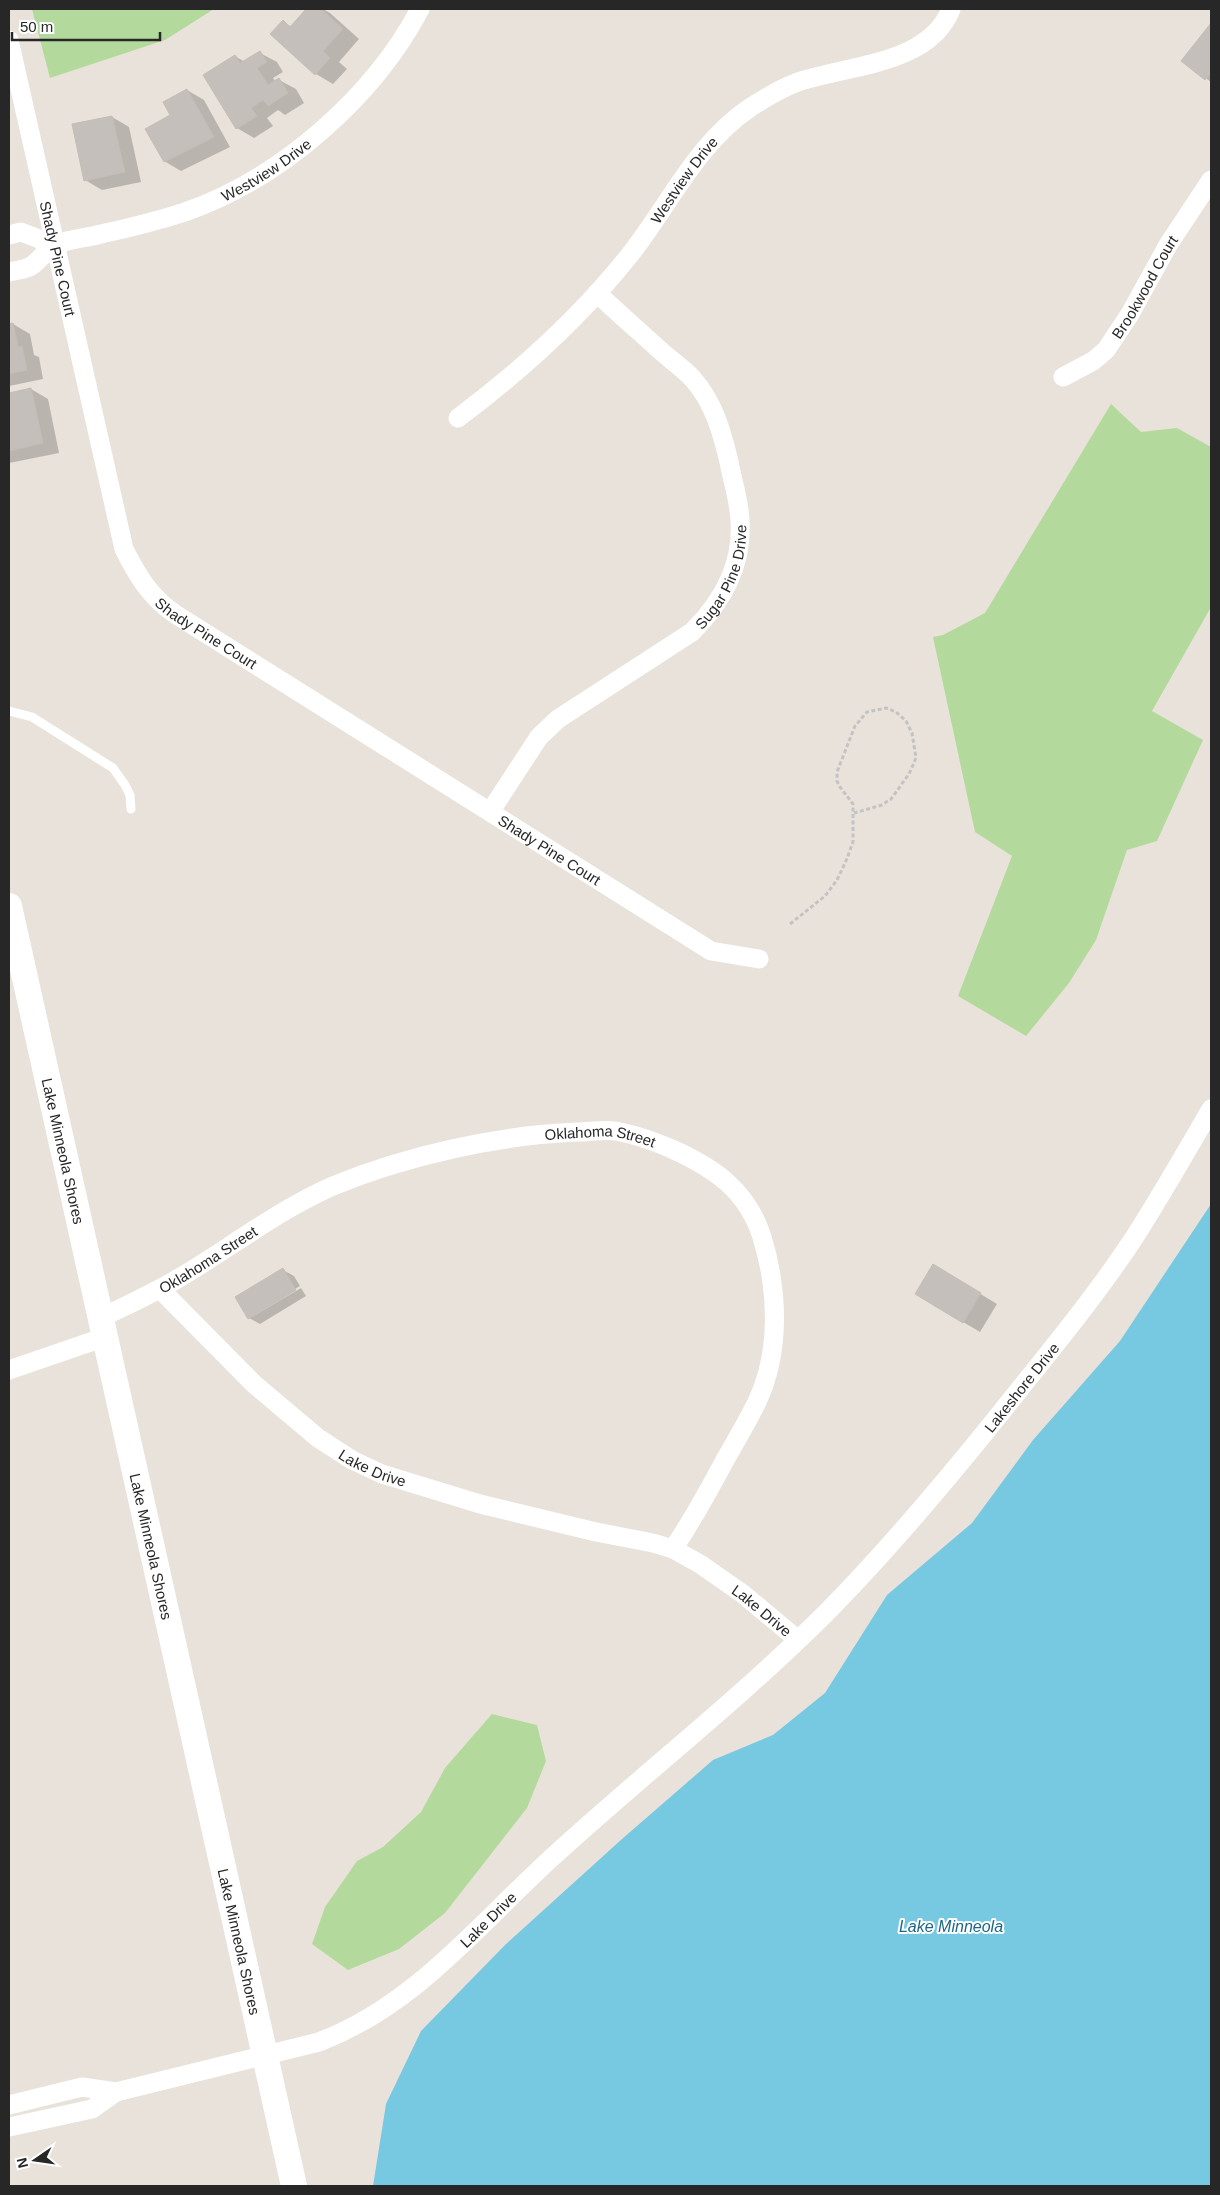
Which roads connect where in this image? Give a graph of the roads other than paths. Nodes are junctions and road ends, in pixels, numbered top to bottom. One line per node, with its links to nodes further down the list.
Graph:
1 (420, 9): 6 (street, Westview Drive)
2 (951, 9): 8 (street, Westview Drive)
3 (9, 40): 6 (street, Shady Pine Court)
4 (1211, 180): 9 (street, Brookwood Court)
5 (9, 235): 6 (street)
6 (55, 245): 7 (street, Westview Drive); 13 (street, Shady Pine Court)
7 (9, 272)
8 (597, 293): 10 (street, Westview Drive); 13 (street, Sugar Pine Drive)
9 (1062, 377)
10 (458, 418)
11 (9, 711): 12 (lane)
12 (131, 809)
13 (490, 812): 15 (street, Shady Pine Court)
14 (9, 906): 18 (main road, Lake Minneola Shores)
15 (759, 958)
16 (1211, 1109): 21 (street, Lakeshore Drive)
17 (160, 1289): 18 (street, Oklahoma Street); 20 (street, Lake Drive); 20 (street, Oklahoma Street)
18 (103, 1328): 19 (street, Oklahoma Street); 22 (main road, Lake Minneola Shores)
19 (9, 1370)
20 (673, 1549): 21 (street, Lake Drive)
21 (798, 1640): 22 (street, Lake Drive)
22 (266, 2056): 23 (street, Lake Drive); 26 (main road, Lake Minneola Shores)
23 (116, 2092): 24 (street); 25 (street)
24 (9, 2105)
25 (9, 2127)
26 (294, 2186)

